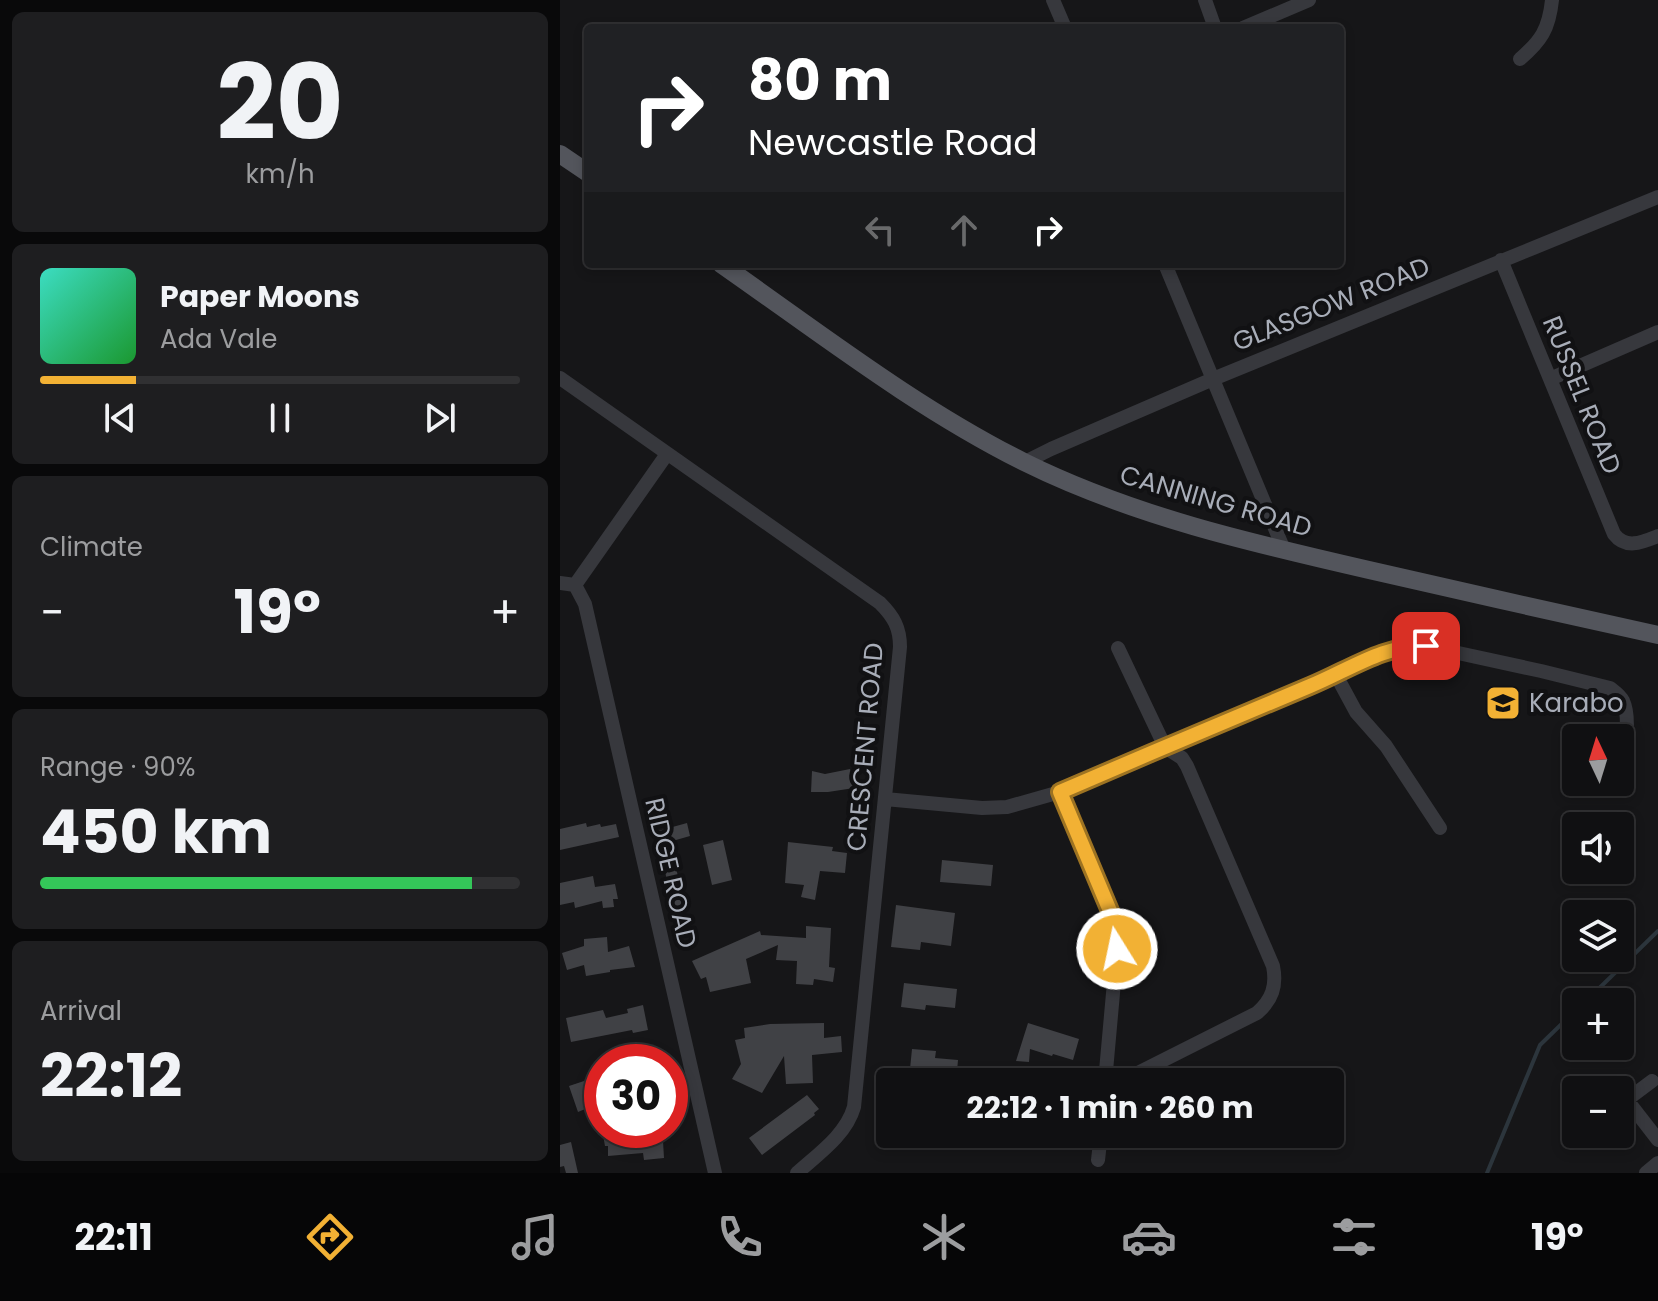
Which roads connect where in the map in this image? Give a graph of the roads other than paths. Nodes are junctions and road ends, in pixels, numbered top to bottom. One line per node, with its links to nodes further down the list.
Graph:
1 (1053, 0): 5 (street)
2 (1205, 0): 6 (street)
3 (1309, 0): 7 (street)
4 (1552, 0): 8 (street)
5 (1063, 24)
6 (1214, 24)
7 (1252, 24)
8 (1520, 59)
9 (560, 154): 10 (main road)
10 (584, 170)
11 (1658, 197): 12 (street, GLASGOW ROAD)
12 (1501, 260): 17 (street, GLASGOW ROAD); 18 (street, RUSSEL ROAD)
13 (727, 268): 20 (main road, CANNING ROAD)
14 (1167, 268): 17 (street)
15 (1658, 332): 18 (street)
16 (560, 378): 19 (street, CRESCENT ROAD)
17 (1213, 379): 20 (street, GLASGOW ROAD); 22 (street)
18 (1550, 379): 21 (street, RUSSEL ROAD)
19 (667, 454): 23 (street); 30 (street, CRESCENT ROAD)
20 (1025, 462): 22 (main road, CANNING ROAD)
21 (1658, 536)
22 (1284, 550): 24 (main road, CANNING ROAD)
23 (568, 584): 41 (street, RIDGE ROAD)
24 (1658, 635)
25 (1118, 648): 28 (street)
26 (1336, 675): 27 (street); 28 (street); 31 (street)
27 (1627, 724)
28 (1165, 747): 29 (street); 33 (street)
29 (1060, 792): 30 (street); 32 (street)
30 (885, 799): 42 (street, CRESCENT ROAD)
31 (1440, 828)
32 (1106, 1068)
33 (1148, 1068)
34 (1652, 1081): 35 (street)
35 (1634, 1095)
36 (1634, 1115): 37 (street)
37 (1658, 1140)
38 (1099, 1148): 39 (street)
39 (1098, 1160)
40 (1658, 1163): 43 (street)
41 (715, 1173)
42 (797, 1173)
43 (1646, 1173)

